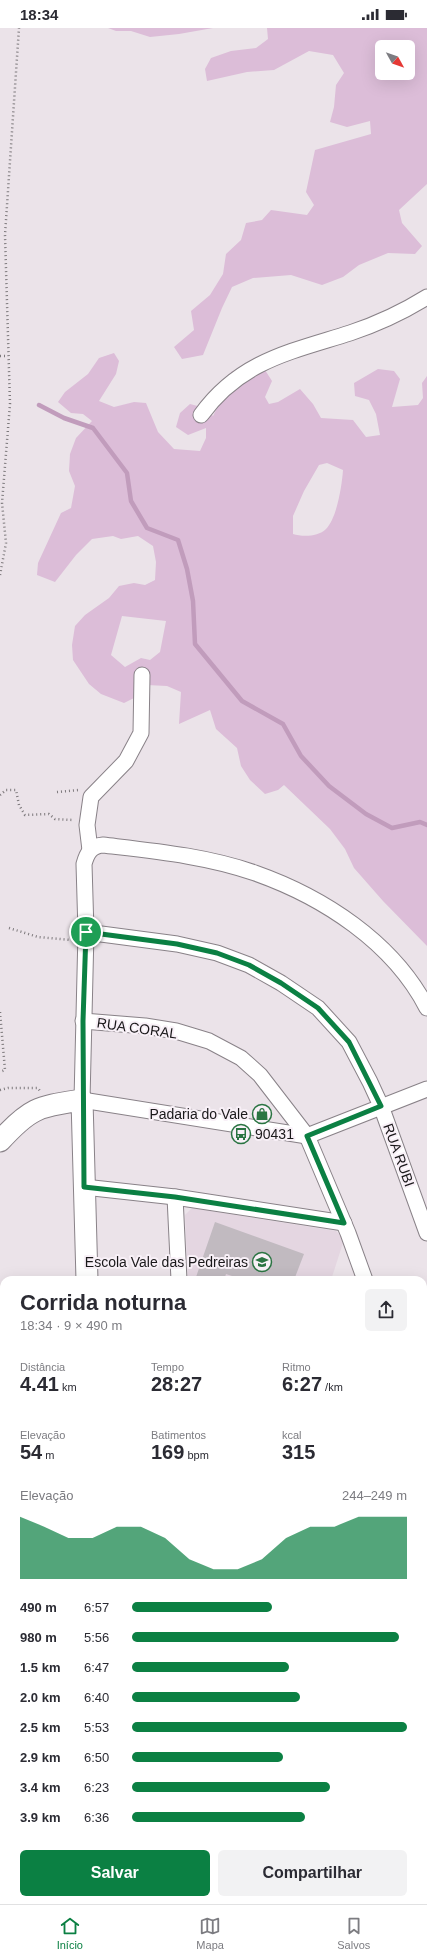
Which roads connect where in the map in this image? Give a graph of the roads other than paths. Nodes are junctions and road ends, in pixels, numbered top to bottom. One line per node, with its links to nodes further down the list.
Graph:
1 (427, 297): 2 (street)
2 (201, 415)
3 (142, 676): 4 (street)
4 (90, 850): 5 (street); 6 (street)
5 (86, 937): 7 (street); 10 (street, RUA RUBI)
6 (427, 1008)
7 (83, 1021): 9 (street); 11 (street, RUA CORAL)
8 (427, 1089): 10 (street)
9 (82, 1100): 11 (street); 12 (street); 13 (street)
10 (381, 1106): 11 (street); 16 (street, RUA RUBI)
11 (307, 1136): 15 (street, RUA CORAL)
12 (0, 1141)
13 (84, 1187): 14 (street); 17 (street)
14 (175, 1197): 15 (street); 18 (street)
15 (344, 1223): 19 (street, RUA CORAL)
16 (427, 1233)
17 (87, 1276)
18 (179, 1276)
19 (364, 1276)

